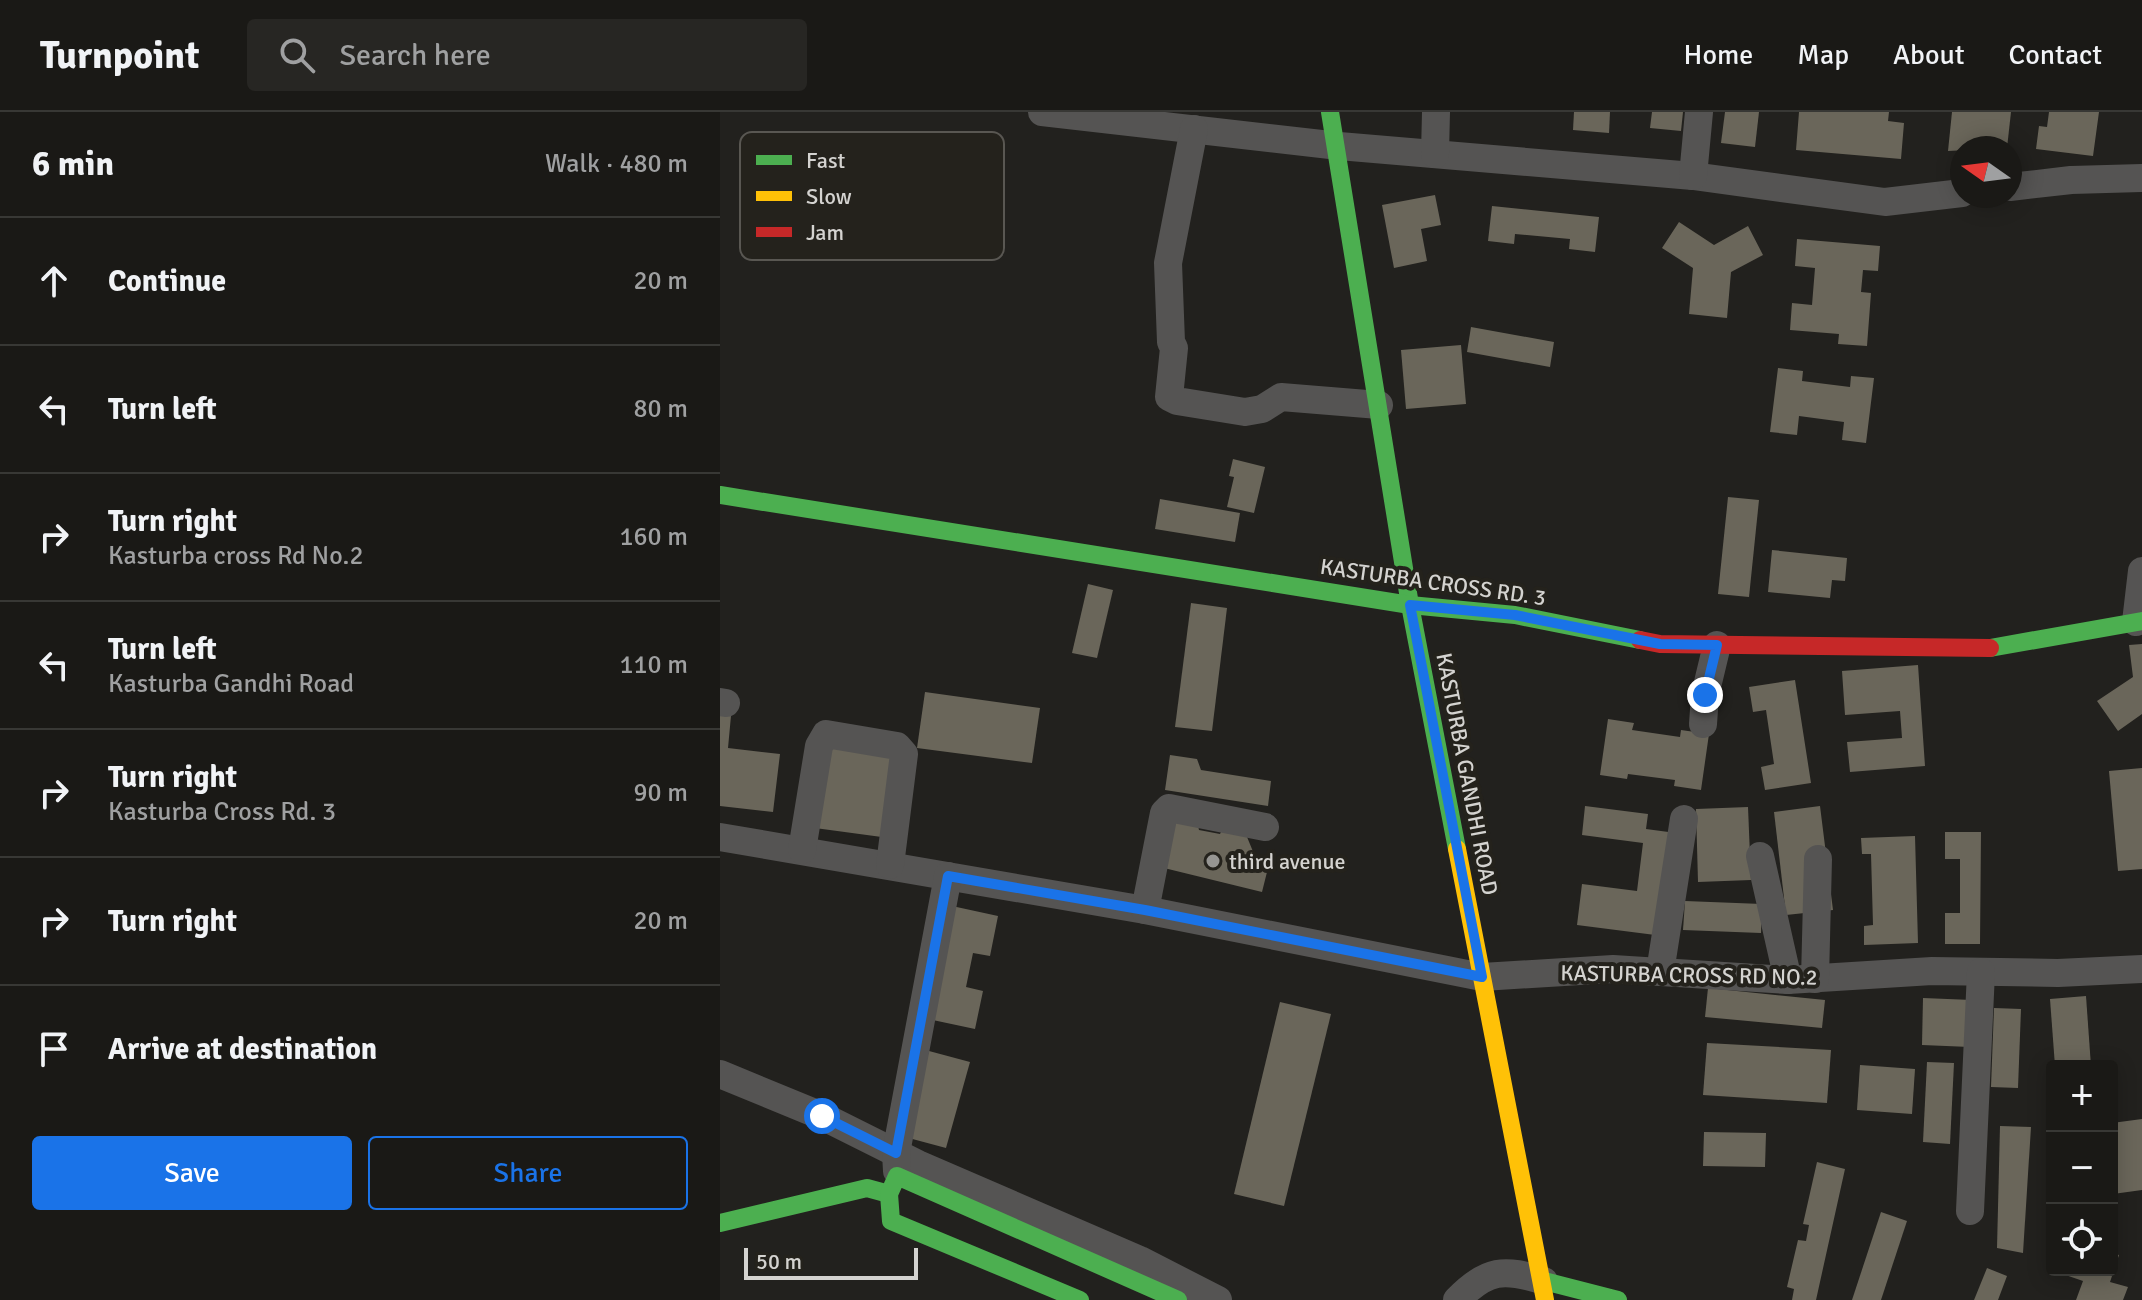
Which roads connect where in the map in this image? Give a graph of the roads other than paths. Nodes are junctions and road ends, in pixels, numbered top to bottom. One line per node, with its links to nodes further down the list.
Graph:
1 (1042, 112): 5 (street)
2 (1330, 112): 6 (main road, KASTURBA GANDHI ROAD)
3 (1436, 112): 7 (street)
4 (1699, 112): 8 (street)
5 (1194, 129): 6 (street); 12 (street)
6 (1339, 146): 7 (street); 12 (main road, KASTURBA GANDHI ROAD)
7 (1435, 154): 8 (street)
8 (1693, 176): 11 (street)
9 (2142, 178): 10 (street)
10 (2022, 186)
11 (1950, 194)
12 (1379, 405): 15 (main road, KASTURBA GANDHI ROAD)
13 (720, 495): 15 (main road, KASTURBA CROSS RD. 3)
14 (2142, 571): 16 (street)
15 (1410, 605): 17 (main road, KASTURBA CROSS RD. 3); 31 (main road, KASTURBA GANDHI ROAD)
16 (2139, 622): 17 (main road, KASTURBA CROSS RD. 3)
17 (1717, 645): 18 (street)
18 (1703, 724)
19 (1684, 819): 29 (street)
20 (1265, 827): 27 (street)
21 (720, 837): 22 (street, KASTURBA CROSS RD NO.2)
22 (802, 850): 25 (street, KASTURBA CROSS RD NO.2); 25 (street)
23 (1760, 856): 32 (street)
24 (1818, 859): 32 (street)
25 (890, 865): 26 (street, KASTURBA CROSS RD NO.2)
26 (948, 876): 27 (street, KASTURBA CROSS RD NO.2); 34 (street)
27 (1145, 910): 31 (street, KASTURBA CROSS RD NO.2)
28 (2142, 969): 30 (street, KASTURBA CROSS RD NO.2)
29 (1660, 972): 31 (street, KASTURBA CROSS RD NO.2); 32 (street, KASTURBA CROSS RD NO.2)
30 (1981, 972): 32 (street, KASTURBA CROSS RD NO.2); 35 (street)
31 (1482, 977): 37 (main road, KASTURBA GANDHI ROAD)
32 (1801, 980)
33 (720, 1074): 34 (street)
34 (894, 1174): 36 (main road); 38 (main road); 39 (main road); 40 (street)
35 (1970, 1211)
36 (720, 1223)
37 (1544, 1291): 41 (street); 42 (main road)
38 (1080, 1300)
39 (1178, 1300)
40 (1218, 1300)
41 (1457, 1300)
42 (1618, 1300)

